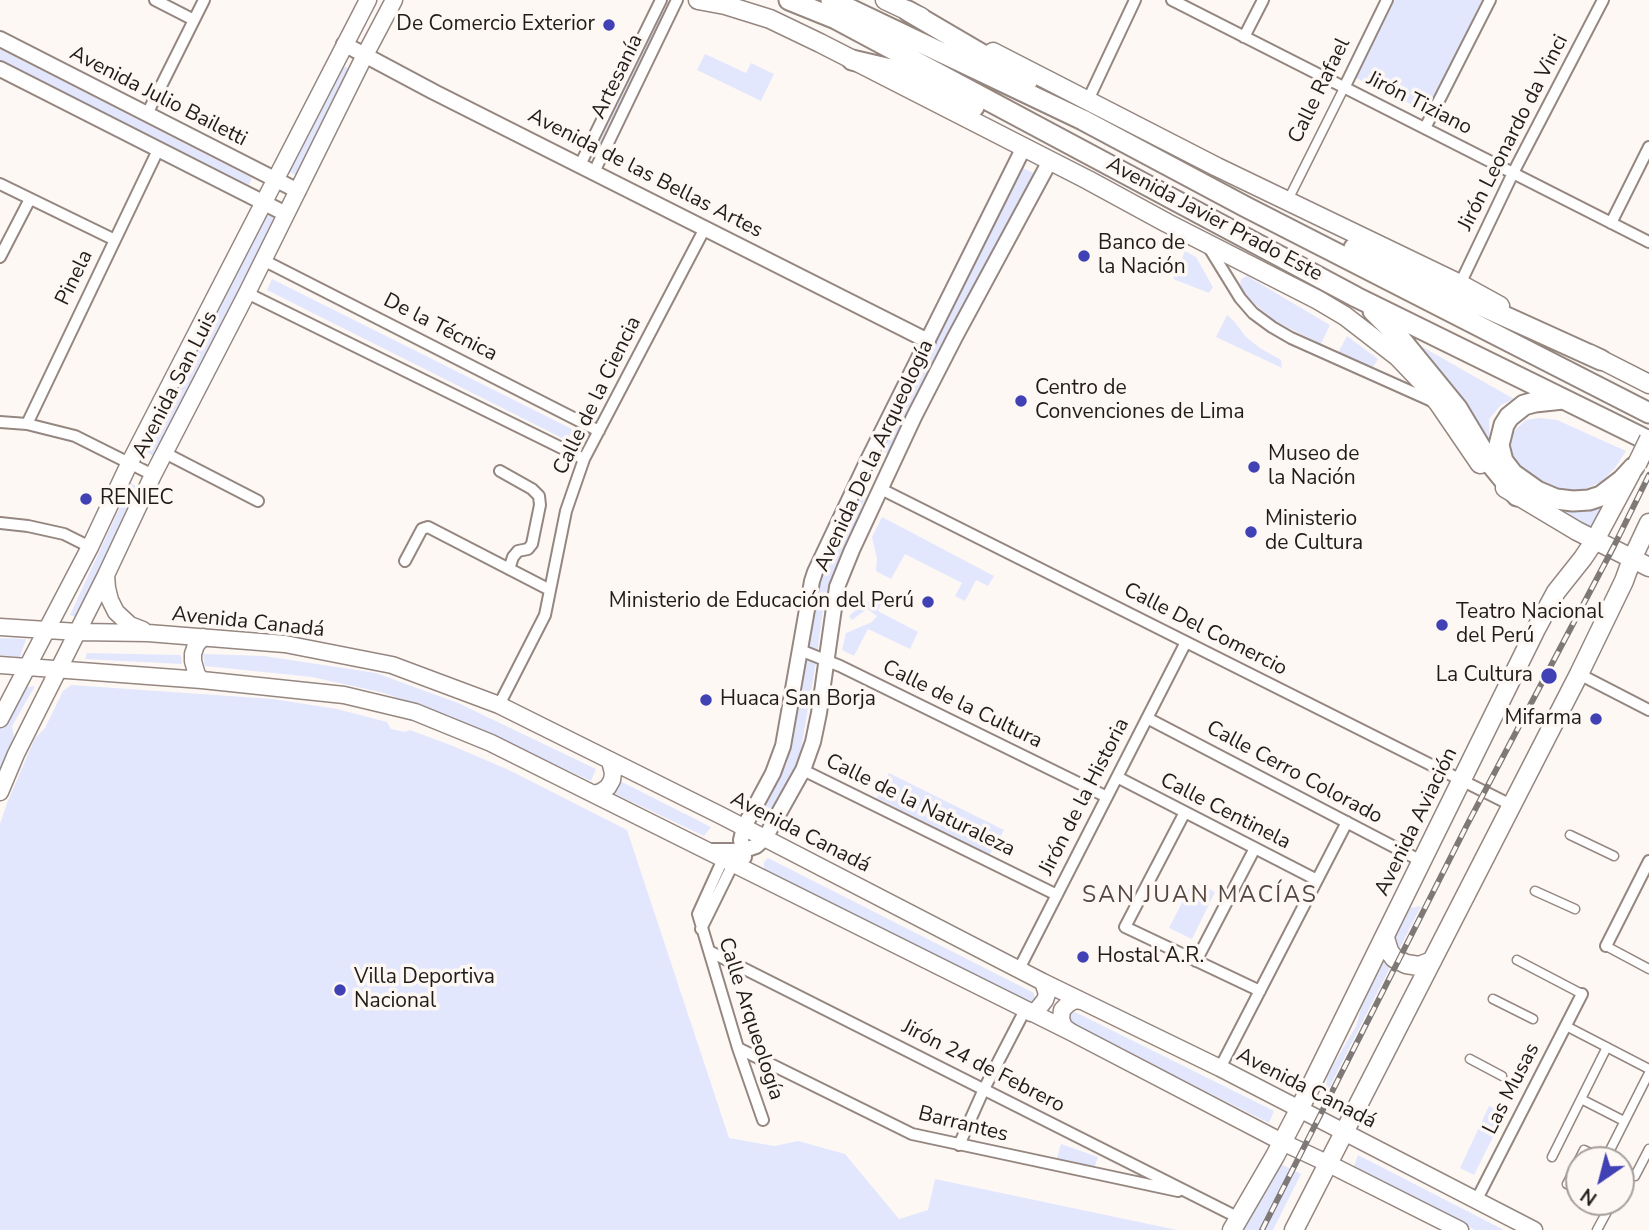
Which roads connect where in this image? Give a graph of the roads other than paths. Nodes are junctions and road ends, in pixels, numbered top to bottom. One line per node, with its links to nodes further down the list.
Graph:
1 (155, 0): 17 (street)
2 (204, 0): 17 (street)
3 (368, 0): 20 (main road, Avenida San Luis)
4 (394, 0): 21 (main road, Avenida San Luis)
5 (661, 0): 33 (street, Artesanía)
6 (677, 0): 34 (street, Artesanía)
7 (698, 0): 22 (main road, Avenida Javier Prado Este)
8 (789, 0): 39 (highway, Avenida Javier Prado Este)
9 (831, 0): 27 (highway, Avenida Javier Prado Este)
10 (1135, 0): 25 (street)
11 (1172, 0): 18 (street, Jirón Tiziano)
12 (1263, 0): 18 (street)
13 (1387, 0): 24 (street, Calle Rafael)
14 (1490, 0): 28 (street)
15 (1603, 0): 35 (street, Jirón Leonardo da Vinci)
16 (894, 4): 25 (main road); 27 (highway)
17 (194, 20): 26 (street)
18 (1244, 37): 24 (street, Jirón Tiziano)
19 (0, 39): 26 (street, Avenida Julio Bailetti)
20 (344, 44): 21 (street, Avenida de las Bellas Artes); 36 (main road, Avenida San Luis)
21 (365, 55): 33 (street, Avenida de las Bellas Artes); 38 (main road, Avenida San Luis)
22 (852, 60): 30 (main road, Avenida Javier Prado Este); 39 (highway)
23 (0, 69): 31 (street)
24 (1344, 88): 28 (street, Jirón Tiziano); 41 (street, Calle Rafael)
25 (1088, 100): 41 (main road)
26 (147, 114): 36 (street, Avenida Julio Bailetti)
27 (1083, 120): 43 (highway, Avenida Javier Prado Este)
28 (1425, 128): 35 (street, Jirón Tiziano)
29 (1649, 147): 46 (street)
30 (1024, 148): 32 (main road, Avenida Javier Prado Este); 45 (street, Avenida De la Arqueología)
31 (158, 150): 42 (street); 49 (street, Pinela)
32 (1050, 161): 48 (street, Avenida De la Arqueología); 51 (main road, Avenida Javier Prado Este)
33 (580, 164): 34 (street, Avenida de las Bellas Artes)
34 (594, 172): 47 (street, Avenida de las Bellas Artes)
35 (1513, 173): 46 (street, Jirón Tiziano); 54 (street, Jirón Leonardo da Vinci)
36 (276, 180): 38 (street, Avenida Julio Bailetti); 42 (main road, Avenida San Luis)
37 (0, 184): 40 (street)
38 (298, 191): 44 (main road, Avenida San Luis)
39 (1164, 194): 56 (highway, Avenida Javier Prado Este)
40 (30, 199): 49 (street); 52 (street)
41 (1288, 200): 54 (main road)
42 (264, 203): 44 (street); 69 (main road, Avenida San Luis)
43 (1247, 207): 58 (highway); 62 (highway, Avenida Javier Prado Este)
44 (286, 214): 53 (main road, Avenida San Luis)
45 (989, 219): 48 (street); 57 (street, Avenida De la Arqueología)
46 (1611, 223): 50 (street, Jirón Tiziano)
47 (705, 228): 57 (street, Avenida de las Bellas Artes); 65 (street, Calle de la Ciencia)
48 (1012, 230): 73 (street, Avenida De la Arqueología)
49 (115, 240): 64 (street, Pinela)
50 (1649, 242)
51 (1207, 243): 61 (main road, Avenida Javier Prado Este); 61 (street)
52 (0, 257)
53 (263, 260): 55 (main road, Avenida San Luis); 65 (street, De la Técnica)
54 (1460, 284): 58 (main road)
55 (247, 293): 67 (main road, Avenida San Luis); 68 (street)
56 (1356, 297): 60 (highway, Avenida Javier Prado Este); 74 (highway)
57 (928, 341): 92 (street, Avenida De la Arqueología)
58 (1601, 360): 59 (main road)
59 (1649, 384)
60 (1563, 399): 66 (highway, Avenida Javier Prado Este); 70 (highway)
61 (1440, 404): 74 (main road, Avenida Javier Prado Este)
62 (1649, 413)
63 (0, 422): 64 (street)
64 (27, 424): 69 (street)
65 (599, 431): 68 (street, Calle de la Ciencia)
66 (1649, 440): 70 (main road, Avenida Aviación, bridge)
67 (164, 453): 72 (main road, Avenida San Luis); 75 (street)
68 (584, 459): 85 (street, Calle de la Ciencia)
69 (130, 462): 72 (street); 79 (main road, Avenida San Luis)
70 (1635, 466): 78 (main road, Avenida Aviación)
71 (500, 471): 83 (street)
72 (153, 475): 84 (main road, Avenida San Luis)
73 (881, 489): 91 (street, Calle Del Comercio); 93 (street, Avenida De la Arqueología)
74 (1517, 496): 78 (main road, Avenida Javier Prado Este)
75 (258, 501)
76 (0, 523): 79 (street)
77 (1649, 523): 80 (main road)
78 (1595, 540): 80 (main road, Avenida Javier Prado Este); 106 (main road, Avenida Aviación)
79 (90, 547): 87 (main road, Avenida San Luis)
80 (1632, 559): 82 (main road, Avenida Javier Prado Este); 97 (main road)
81 (405, 561): 83 (street)
82 (1649, 567)
83 (509, 569): 85 (street)
84 (106, 575): 88 (main road, Avenida San Luis); 89 (main road)
85 (550, 590): 99 (street, Calle de la Ciencia)
86 (0, 627): 87 (main road, Avenida Canadá)
87 (47, 630): 88 (main road, Avenida Canadá); 95 (main road, Avenida San Luis)
88 (78, 632): 89 (main road, Avenida Canadá); 96 (main road, Avenida San Luis)
89 (148, 633): 90 (main road, Avenida Canadá)
90 (202, 637): 98 (main road); 99 (main road, Avenida Canadá)
91 (1186, 642): 101 (street, Jirón de la Historia); 106 (street, Calle Del Comercio)
92 (800, 650): 93 (street, Calle de la Cultura); 113 (street, Avenida De la Arqueología)
93 (828, 661): 104 (street, Avenida De la Arqueología); 109 (street, Calle de la Cultura)
94 (0, 664): 95 (main road)
95 (27, 667): 96 (main road); 102 (main road, Avenida San Luis)
96 (59, 669): 98 (main road); 107 (main road, Avenida San Luis)
97 (1579, 674): 100 (street); 110 (main road)
98 (202, 680): 108 (main road)
99 (499, 705): 103 (main road, Avenida Canadá)
100 (1649, 710)
101 (1147, 718): 105 (street, Jirón de la Historia); 112 (street, Calle Cerro Colorado)
102 (0, 719)
103 (610, 761): 108 (main road); 113 (main road, Avenida Canadá)
104 (803, 770): 115 (street, Avenida De la Arqueología); 123 (street, Calle de la Naturaleza)
105 (1117, 777): 109 (street, Jirón de la Historia); 111 (street, Calle Centinela)
106 (1463, 781): 110 (street, Calle Del Comercio); 120 (main road, Avenida Aviación)
107 (0, 792)
108 (594, 794): 118 (main road)
109 (1107, 797): 123 (street, Jirón de la Historia)
110 (1511, 806): 130 (main road)
111 (1185, 812): 116 (street, Calle Centinela); 129 (street)
112 (1346, 822): 120 (street, Calle Cerro Colorado); 121 (street)
113 (744, 828): 115 (main road, Avenida Canadá); 118 (street, Avenida De la Arqueología)
114 (1570, 835): 117 (street)
115 (765, 838): 118 (street); 131 (main road, Avenida Canadá)
116 (1255, 848): 121 (street, Calle Centinela); 129 (street)
117 (1614, 856)
118 (733, 858): 127 (street, Calle Arqueología); 138 (main road)
119 (1649, 861): 126 (street)
120 (1423, 862): 125 (main road, Avenida Aviación)
121 (1317, 880): 134 (street)
122 (1535, 891): 124 (street)
123 (1057, 895): 131 (street, Jirón de la Historia)
124 (1576, 909)
125 (1385, 938): 130 (main road); 150 (main road, Avenida Aviación)
126 (1606, 946): 132 (street)
127 (709, 951): 143 (street, Calle Arqueología); 148 (street, Jirón 24 de Febrero)
128 (1517, 960): 135 (street)
129 (1196, 961): 134 (street)
130 (1432, 961): 153 (main road)
131 (1019, 968): 133 (main road, Avenida Canadá)
132 (1649, 969)
133 (1043, 982): 137 (main road, Avenida Canadá); 138 (main road)
134 (1260, 991): 145 (street)
135 (1582, 994): 140 (street, Las Musas)
136 (1493, 999): 139 (street)
137 (1082, 1001): 141 (main road); 145 (main road, Avenida Canadá)
138 (1028, 1012): 141 (main road); 148 (street)
139 (1533, 1019)
140 (1566, 1026): 142 (street); 162 (street, Las Musas)
141 (1071, 1032): 154 (main road)
142 (1607, 1047): 146 (street); 149 (street)
143 (738, 1048): 151 (street, Calle Arqueología); 155 (street, Barrantes)
144 (1470, 1059): 147 (street)
145 (1220, 1068): 150 (main road, Avenida Canadá)
146 (1649, 1071): 152 (street)
147 (1502, 1076)
148 (984, 1089): 155 (street); 161 (street, Jirón 24 de Febrero)
149 (1581, 1098): 152 (street); 158 (street)
150 (1299, 1110): 153 (main road, Avenida Canadá); 154 (main road, Avenida Aviación)
151 (763, 1120)
152 (1624, 1121): 156 (street)
153 (1345, 1133): 159 (main road); 162 (main road, Avenida Canadá)
154 (1282, 1142): 159 (main road); 163 (main road, Avenida Aviación)
155 (959, 1145): 161 (street, Barrantes)
156 (1611, 1146)
157 (1649, 1149): 160 (street)
158 (1552, 1157)
159 (1329, 1164): 164 (main road); 165 (main road)
160 (1635, 1176)
161 (1194, 1194): 163 (street, Jirón 24 de Febrero)
162 (1476, 1201): 166 (main road, Avenida Canadá)
163 (1236, 1224)
164 (1294, 1230)
165 (1460, 1230)
166 (1534, 1230)

